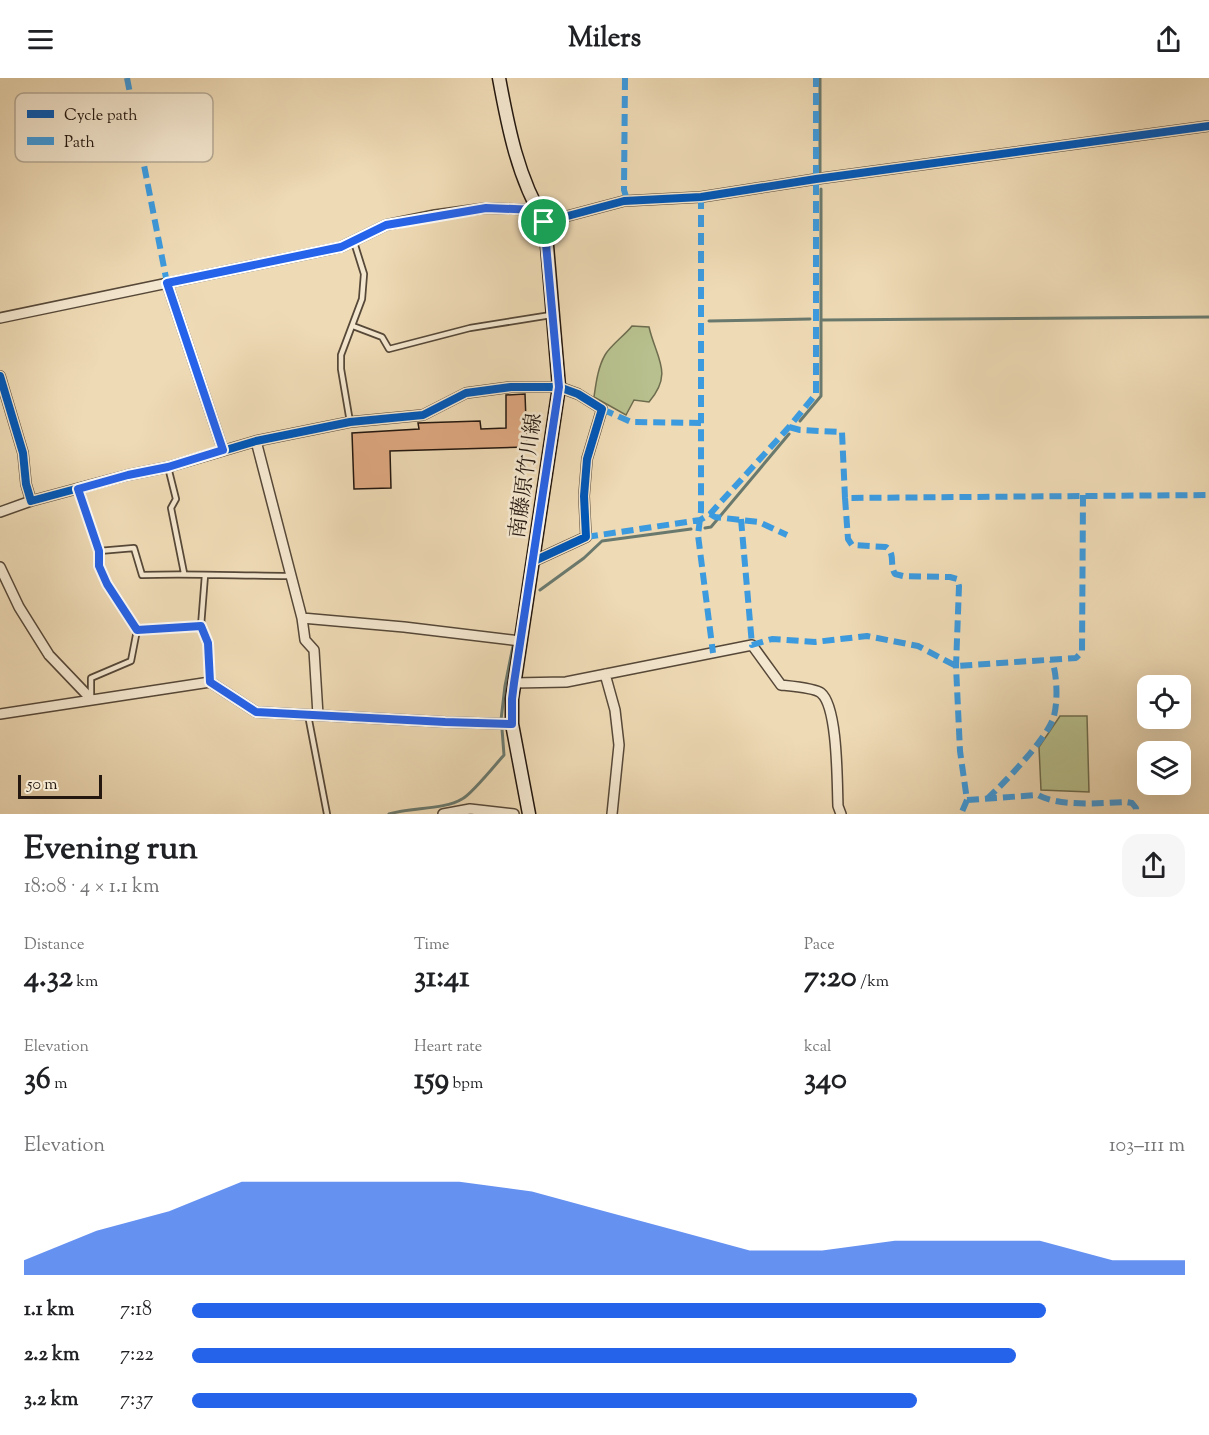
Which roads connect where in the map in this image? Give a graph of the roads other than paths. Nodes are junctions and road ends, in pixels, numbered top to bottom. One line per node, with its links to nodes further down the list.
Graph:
1 (499, 78): 3 (main road, 南藤原竹川線)
2 (1209, 126): 4 (street)
3 (537, 210): 4 (main road, 南藤原竹川線); 5 (street)
4 (544, 222): 7 (main road, 南藤原竹川線)
5 (354, 242): 6 (street); 9 (lane)
6 (167, 283): 8 (street); 14 (street)
7 (552, 315): 9 (lane); 11 (main road, 南藤原竹川線)
8 (0, 318)
9 (353, 326): 12 (lane)
10 (0, 376): 17 (street)
11 (559, 387): 12 (street); 20 (main road, 南藤原竹川線); 20 (street)
12 (350, 422): 13 (street)
13 (256, 441): 14 (street); 24 (street)
14 (223, 450): 15 (street)
15 (168, 467): 16 (street); 22 (lane)
16 (78, 489): 17 (street); 19 (lane)
17 (31, 501): 18 (street)
18 (0, 512)
19 (99, 551): 22 (lane); 27 (lane)
20 (534, 561): 28 (main road, 南藤原竹川線)
21 (0, 567): 32 (street)
22 (184, 573): 23 (lane)
23 (206, 575): 24 (lane); 26 (lane)
24 (290, 576): 25 (street)
25 (302, 618): 28 (street); 34 (street)
26 (201, 626): 27 (lane); 30 (lane)
27 (137, 630): 32 (lane)
28 (520, 641): 31 (main road, 南藤原竹川線)
29 (605, 674): 31 (street); 40 (street); 41 (street)
30 (210, 682): 32 (street); 34 (street)
31 (514, 683): 35 (main road, 南藤原竹川線)
32 (91, 699): 33 (street)
33 (0, 714)
34 (313, 715): 35 (street); 36 (lane)
35 (512, 724): 39 (main road, 南藤原竹川線)
36 (327, 814)
37 (443, 814): 38 (street)
38 (514, 814)
39 (529, 814)
40 (612, 814)
41 (841, 814)

